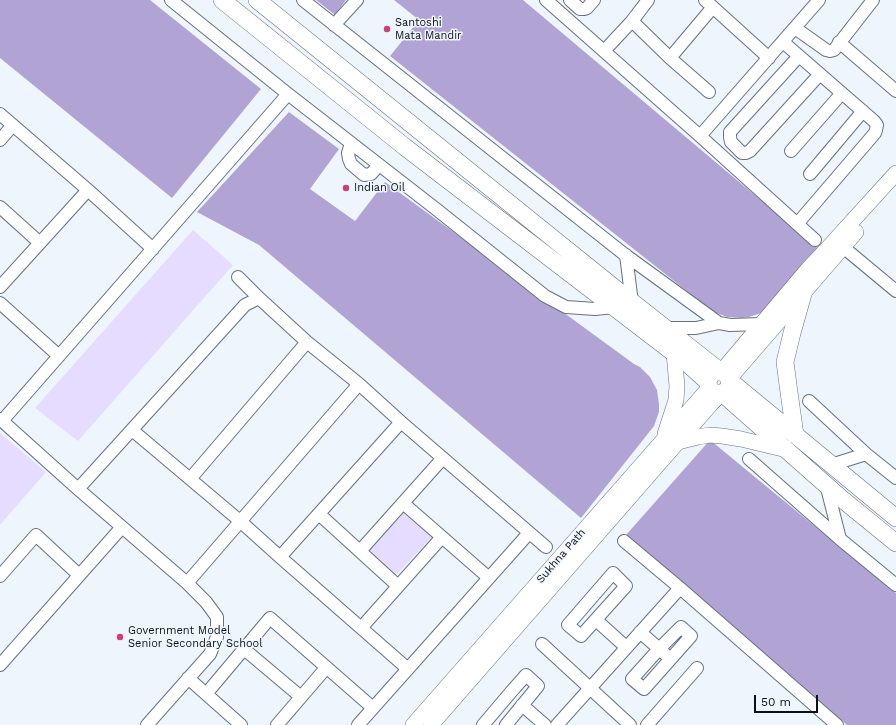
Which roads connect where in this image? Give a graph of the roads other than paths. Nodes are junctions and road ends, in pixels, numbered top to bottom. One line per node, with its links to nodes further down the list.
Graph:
1 (171, 0): 26 (street)
2 (222, 0): 53 (highway)
3 (257, 0): 52 (highway)
4 (304, 0): 14 (street)
5 (356, 0): 14 (street)
6 (546, 0): 18 (street)
7 (570, 0): 8 (street)
8 (594, 0)
9 (648, 0): 13 (street)
10 (820, 0): 15 (street)
11 (873, 0): 17 (street)
12 (709, 4): 20 (street); 21 (street)
13 (632, 21): 18 (street); 20 (street)
14 (334, 25): 45 (street)
15 (795, 28): 16 (street); 17 (street)
16 (783, 42): 19 (street); 21 (street)
17 (839, 42): 23 (street)
18 (604, 51): 30 (street)
19 (799, 56): 22 (street); 22 (street)
20 (670, 58): 24 (street)
21 (769, 58): 30 (street)
22 (820, 74): 25 (street)
23 (896, 91)
24 (709, 92)
25 (842, 93): 27 (street); 33 (street)
26 (288, 94): 32 (street); 44 (street)
27 (863, 111): 36 (street); 40 (street)
28 (0, 114): 29 (street)
29 (13, 125): 31 (street); 38 (street)
30 (700, 136): 40 (street)
31 (0, 140)
32 (351, 143): 34 (street); 34 (street)
33 (791, 151)
34 (379, 165): 53 (street)
35 (896, 173): 55 (main road)
36 (810, 174)
37 (896, 186): 43 (main road)
38 (88, 190): 42 (street); 44 (street)
39 (0, 207): 42 (street)
40 (797, 224): 41 (street)
41 (815, 240)
42 (40, 243): 47 (street)
43 (843, 247): 48 (street); 49 (main road)
44 (153, 249): 59 (street)
45 (626, 255): 52 (street); 54 (street)
46 (238, 278): 50 (street)
47 (0, 287)
48 (896, 291)
49 (803, 294): 60 (main road); 66 (highway)
50 (259, 298): 57 (street); 65 (street)
51 (0, 303): 59 (street)
52 (632, 303): 56 (highway)
53 (614, 307): 58 (highway)
54 (719, 323): 55 (street); 56 (street)
55 (762, 324): 60 (main road)
56 (665, 328): 60 (highway)
57 (307, 342): 61 (street); 75 (street)
58 (674, 354): 60 (highway); 67 (main road)
59 (59, 356): 63 (street)
60 (720, 382): 66 (highway); 67 (main road, Sukhna Path); 68 (main road, Sukhna Path); 69 (highway)
61 (359, 384): 64 (street); 81 (street)
62 (809, 401): 70 (street)
63 (1, 420): 77 (street)
64 (401, 422): 71 (street); 79 (street)
65 (132, 430): 75 (street); 77 (street)
66 (795, 435): 73 (highway)
67 (662, 442): 120 (main road, Sukhna Path)
68 (678, 442): 69 (main road); 121 (main road, Sukhna Path)
69 (787, 450): 76 (highway)
70 (866, 454): 73 (street); 74 (street)
71 (443, 458): 78 (street); 83 (street)
72 (749, 459): 85 (street)
73 (831, 465): 80 (highway)
74 (896, 478)
75 (190, 479): 81 (street)
76 (826, 484): 85 (street); 87 (highway)
77 (78, 489): 82 (street)
78 (403, 502): 84 (street); 89 (street)
79 (319, 514): 89 (street); 90 (street)
80 (896, 518)
81 (240, 521): 90 (street); 94 (street)
82 (122, 527): 91 (street); 94 (street)
83 (529, 533): 88 (street); 93 (street)
84 (442, 537): 93 (street); 96 (street)
85 (840, 539): 95 (street)
86 (624, 541): 97 (street)
87 (896, 543)
88 (546, 546)
89 (360, 551): 96 (street)
90 (280, 557): 99 (street)
91 (79, 575): 92 (street); 106 (street)
92 (0, 576)
93 (489, 578): 109 (street)
94 (186, 583): 110 (street)
95 (896, 585)
96 (398, 586): 99 (street)
97 (680, 588): 100 (street); 128 (street)
98 (596, 620): 98 (street); 102 (street)
99 (361, 628): 109 (street)
100 (640, 632): 102 (street); 104 (street)
101 (542, 644): 111 (street)
102 (626, 648): 111 (street)
103 (244, 649): 107 (street); 112 (street); 113 (street)
104 (659, 649): 105 (street); 105 (street); 105 (street)
105 (670, 659)
106 (0, 665)
107 (326, 668): 113 (street); 115 (street)
108 (697, 668): 127 (street)
109 (408, 669): 115 (street)
110 (188, 678): 112 (street); 117 (street)
111 (590, 688): 125 (street); 126 (street)
112 (206, 694): 118 (street)
113 (301, 697): 119 (street)
114 (522, 705): 122 (street); 123 (street); 124 (street)
115 (373, 708): 116 (street)
116 (362, 724)
117 (147, 725)
118 (242, 725)
119 (277, 725)
120 (413, 725)
121 (430, 725)
122 (483, 725)
123 (506, 725)
124 (545, 725)
125 (557, 725)
126 (630, 725)
127 (647, 725)
128 (837, 725)

